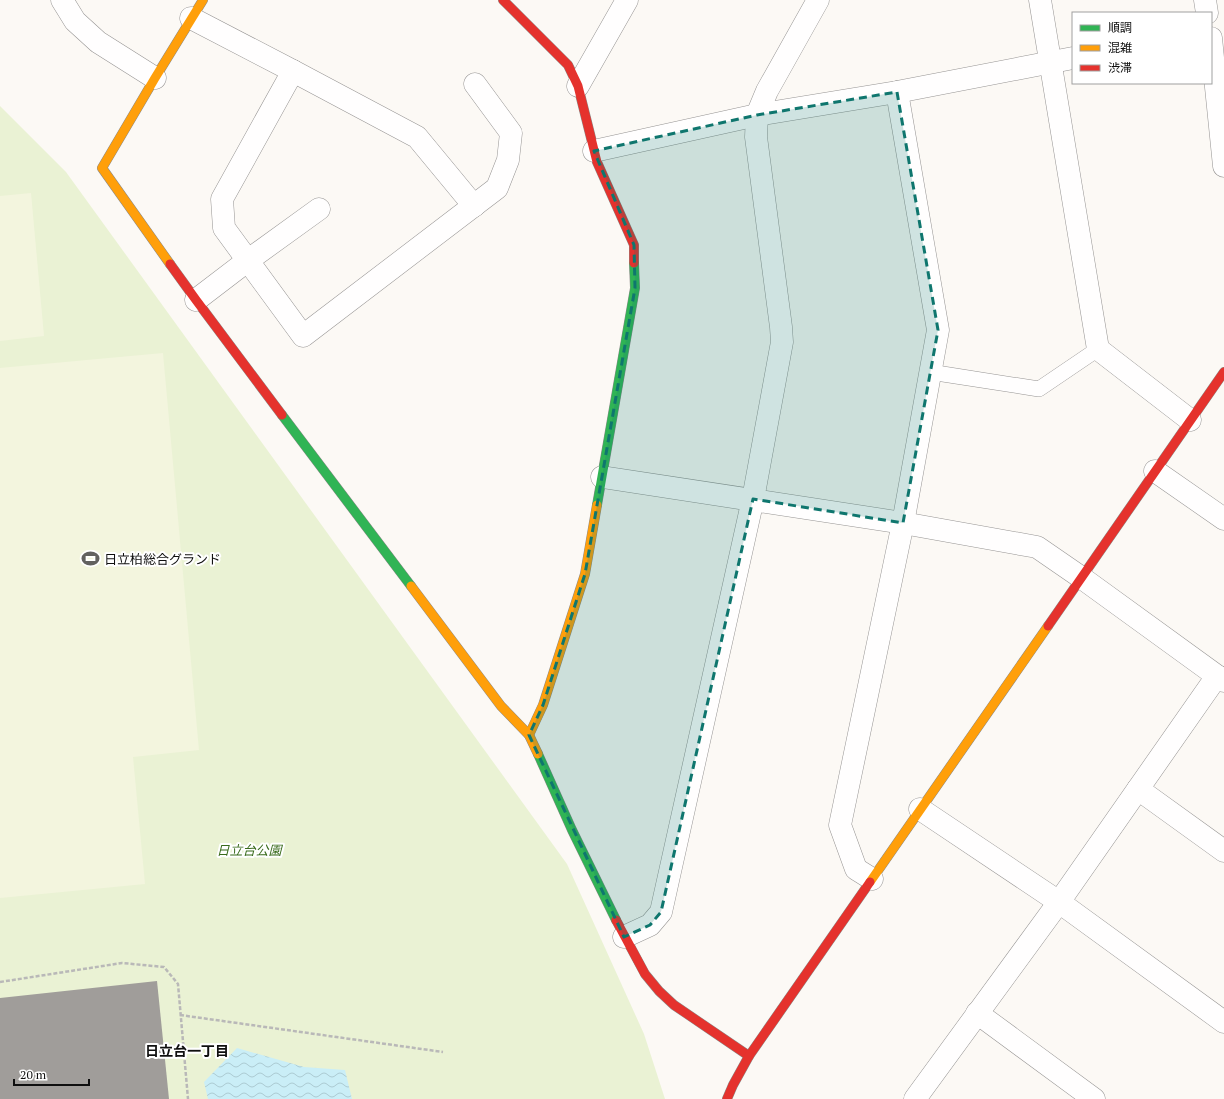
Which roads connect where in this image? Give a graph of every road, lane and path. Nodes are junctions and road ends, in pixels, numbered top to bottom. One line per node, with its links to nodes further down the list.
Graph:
1 (62, 0): 16 (street)
2 (203, 0): 9 (street)
3 (504, 0): 18 (street)
4 (627, 0): 18 (street)
5 (818, 0): 20 (street)
6 (1040, 0): 14 (street)
7 (1205, 0): 8 (street)
8 (1207, 12)
9 (191, 18): 15 (street); 16 (street)
10 (1224, 29): 11 (street)
11 (1212, 32)
12 (1212, 48): 22 (street)
13 (1072, 58): 14 (street)
14 (1050, 63): 19 (street); 27 (street)
15 (293, 71): 23 (street); 25 (street)
16 (155, 78): 26 (street)
17 (475, 84): 23 (street)
18 (578, 86): 21 (street)
19 (897, 92): 20 (street); 28 (street)
20 (757, 115): 21 (street); 33 (street)
21 (594, 151): 32 (street)
22 (1224, 166)
23 (474, 206): 25 (street)
24 (319, 210): 25 (street)
25 (247, 261): 26 (street)
26 (196, 300): 38 (street)
27 (1098, 350): 28 (lane); 30 (street)
28 (930, 372): 35 (street)
29 (1224, 372): 30 (street)
30 (1190, 420): 31 (street)
31 (1155, 471): 34 (street); 36 (street)
32 (602, 477): 33 (street); 38 (street)
33 (753, 499): 35 (street); 44 (street)
34 (1224, 518)
35 (903, 523): 36 (street); 42 (street)
36 (1082, 578): 37 (street); 40 (street)
37 (1220, 679): 39 (street)
38 (529, 735): 44 (street)
39 (1138, 789): 41 (street); 43 (street)
40 (920, 809): 42 (street); 43 (street)
41 (1224, 851)
42 (872, 879): 50 (street)
43 (1059, 902): 46 (street); 48 (street)
44 (624, 937): 50 (street)
45 (0, 982): 47 (path)
46 (977, 1013): 53 (street); 54 (street)
47 (180, 1015): 49 (path); 51 (path)
48 (1224, 1022)
49 (443, 1052)
50 (749, 1056): 52 (street)
51 (188, 1099)
52 (727, 1099)
53 (915, 1099)
54 (1094, 1099)

